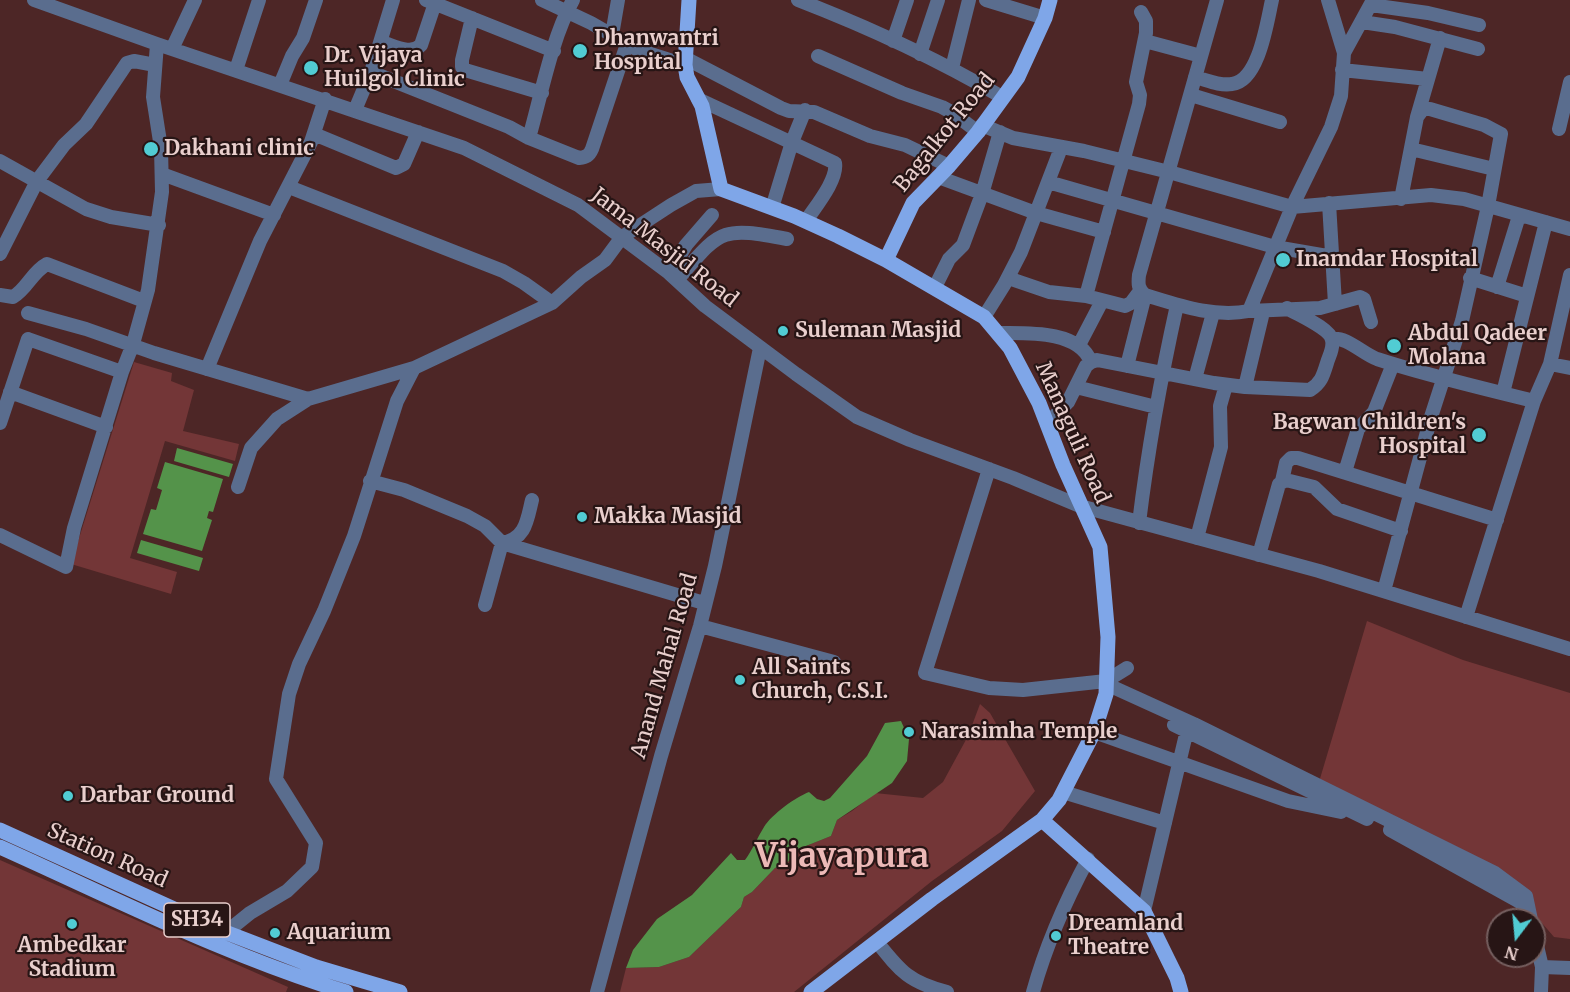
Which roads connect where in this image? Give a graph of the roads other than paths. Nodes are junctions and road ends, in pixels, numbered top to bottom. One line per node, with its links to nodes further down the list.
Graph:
1 (34, 0): 32 (street, Jama Masjid Road)
2 (195, 0): 34 (street)
3 (259, 0): 44 (street)
4 (316, 0): 50 (street)
5 (393, 0): 31 (street)
6 (542, 0): 21 (street)
7 (618, 0): 27 (street)
8 (689, 0): 41 (main road)
9 (798, 0): 29 (street)
10 (907, 0): 29 (street)
11 (939, 0): 38 (street)
12 (969, 0): 43 (street)
13 (986, 0): 20 (street)
14 (1050, 0): 24 (main road, Bagalkot Road)
15 (1216, 0): 40 (street)
16 (1272, 0): 47 (street)
17 (1328, 0): 37 (street)
18 (432, 1): 23 (street); 31 (street)
19 (1372, 2): 25 (street); 26 (street)
20 (1004, 3): 24 (street)
21 (570, 6): 27 (street); 36 (street)
22 (1141, 12): 30 (street)
23 (472, 18): 36 (street); 51 (street)
24 (1045, 18): 53 (main road, Bagalkot Road)
25 (1362, 22): 28 (street); 37 (street)
26 (1479, 25)
27 (612, 35): 33 (street)
28 (1440, 38): 35 (street); 48 (street)
29 (893, 41): 38 (street)
30 (1145, 41): 40 (street); 70 (street)
31 (381, 42): 46 (street)
32 (158, 44): 34 (street, Jama Masjid Road); 42 (street)
33 (627, 44): 41 (street); 65 (street)
34 (172, 49): 44 (street, Jama Masjid Road)
35 (1478, 49)
36 (554, 51): 51 (street)
37 (1344, 52): 45 (street)
38 (920, 54): 43 (street)
39 (818, 56): 60 (street)
40 (1201, 56): 47 (street)
41 (685, 61): 55 (main road); 57 (street)
42 (155, 65): 74 (street); 76 (street)
43 (952, 68): 53 (street)
44 (236, 70): 50 (street, Jama Masjid Road)
45 (1342, 70): 48 (street); 85 (street)
46 (371, 72): 56 (street); 65 (street)
47 (1196, 77): 52 (street)
48 (1428, 80): 58 (street)
49 (1570, 82): 61 (street)
50 (280, 85): 54 (street, Jama Masjid Road)
51 (542, 93): 65 (street)
52 (1191, 95): 59 (street); 73 (street)
53 (1002, 97): 60 (main road, Bagalkot Road)
54 (325, 99): 56 (street, Jama Masjid Road); 64 (street)
55 (698, 99): 66 (street); 79 (main road)
56 (356, 110): 62 (street, Jama Masjid Road)
57 (804, 110): 66 (street); 71 (street)
58 (1417, 117): 68 (street); 72 (street)
59 (1281, 122)
60 (980, 128): 63 (street); 71 (main road, Bagalkot Road)
61 (1559, 129)
62 (417, 132): 64 (street); 97 (street, Jama Masjid Road)
63 (1000, 132): 67 (street); 80 (street)
64 (314, 134): 78 (street)
65 (529, 138)
66 (792, 142): 86 (street); 92 (street)
67 (1061, 148): 70 (street); 77 (street)
68 (1411, 150): 72 (street); 81 (street)
69 (0, 161): 76 (street)
70 (1122, 162): 73 (street); 82 (street)
71 (949, 166): 75 (main road, Bagalkot Road)
72 (1494, 169): 84 (street)
73 (1169, 172): 85 (street); 88 (street)
74 (162, 174): 89 (street); 94 (street)
75 (938, 177): 80 (street); 102 (main road, Bagalkot Road)
76 (37, 181): 94 (street); 100 (street)
77 (1048, 182): 82 (street); 87 (street)
78 (289, 187): 89 (street); 115 (street)
79 (721, 189): 86 (main road, Managuli Road); 97 (street)
80 (982, 194): 87 (street); 107 (street)
81 (1401, 199): 83 (street); 84 (street)
82 (1112, 201): 88 (street); 96 (street)
83 (1329, 203): 85 (street); 101 (street)
84 (1488, 206): 91 (street); 106 (street)
85 (1292, 207): 99 (street)
86 (772, 208): 92 (main road, Managuli Road)
87 (1036, 213): 96 (street); 105 (street)
88 (1158, 213): 99 (street); 109 (street)
89 (274, 215): 135 (street)
90 (712, 215): 104 (street)
91 (1519, 216): 93 (street); 108 (street)
92 (806, 221): 102 (main road, Managuli Road)
93 (1546, 222): 95 (street); 112 (street)
94 (159, 225): 113 (street)
95 (1570, 229)
96 (1104, 232): 111 (street)
97 (622, 237): 104 (street, Jama Masjid Road); 115 (street)
98 (787, 239): 104 (street)
99 (1275, 247): 101 (street); 119 (street)
100 (0, 254)
101 (1333, 257): 116 (street)
102 (886, 260): 107 (main road, Managuli Road)
103 (1570, 275): 131 (street)
104 (673, 277): 128 (street, Jama Masjid Road)
105 (1008, 278): 111 (street); 122 (street)
106 (1470, 278): 108 (street); 139 (street)
107 (935, 287): 122 (main road, Managuli Road)
108 (1497, 287): 112 (street)
109 (1143, 293): 114 (street); 117 (street); 132 (street)
110 (0, 295): 113 (street)
111 (1086, 296): 114 (street)
112 (1527, 296): 144 (street)
113 (144, 301): 126 (street)
114 (1102, 301): 127 (street)
115 (552, 303): 133 (street)
116 (1335, 304): 118 (street); 123 (street)
117 (1177, 305): 121 (street); 137 (street)
118 (1287, 308): 119 (street); 125 (street)
119 (1256, 311): 121 (street); 142 (street)
120 (28, 313): 126 (street)
121 (1213, 313): 138 (street)
122 (984, 317): 124 (main road, Managuli Road)
123 (1371, 322)
124 (998, 333): 127 (street); 149 (main road, Managuli Road)
125 (1332, 339): 130 (street); 142 (street)
126 (133, 344): 135 (street); 136 (street)
127 (1079, 345): 129 (street)
128 (760, 348): 151 (street, Jama Masjid Road); 167 (street, Anand Mahal Road)
129 (1091, 362): 132 (street); 141 (street)
130 (1393, 364): 139 (street); 152 (street)
131 (1550, 364): 134 (street); 146 (street)
132 (1127, 366): 137 (street)
133 (414, 368): 145 (street); 153 (street)
134 (1570, 368)
135 (207, 369): 145 (street)
136 (122, 372): 143 (street); 150 (street)
137 (1162, 372): 138 (street); 147 (street)
138 (1195, 379): 140 (street)
139 (1443, 379): 144 (street); 156 (street)
140 (1226, 385): 142 (street); 163 (street)
141 (1076, 387): 147 (street); 149 (street)
142 (1245, 387)
143 (10, 392): 148 (street); 150 (street)
144 (1503, 393): 146 (street)
145 (308, 399): 155 (street)
146 (1534, 401): 159 (street)
147 (1156, 407): 160 (street)
148 (0, 423)
149 (1047, 424): 158 (main road, Managuli Road)
150 (106, 427): 162 (street)
151 (989, 469): 158 (street, Jama Masjid Road); 174 (street)
152 (1345, 472): 154 (street); 156 (street)
153 (370, 481): 164 (street); 187 (street)
154 (1282, 481): 161 (street); 165 (street)
155 (238, 487)
156 (1411, 492): 159 (street); 161 (street)
157 (532, 500): 164 (street)
158 (1080, 506): 160 (street, Jama Masjid Road); 174 (main road, Managuli Road)
159 (1497, 520): 169 (street)
160 (1139, 523): 163 (street, Jama Masjid Road)
161 (1401, 531): 166 (street)
162 (0, 535)
163 (1197, 538): 165 (street, Jama Masjid Road)
164 (502, 543): 167 (street); 168 (street)
165 (1259, 555): 166 (street, Jama Masjid Road)
166 (1384, 591): 169 (street, Jama Masjid Road)
167 (704, 603): 170 (street, Anand Mahal Road)
168 (485, 604)
169 (1466, 617): 171 (street, Jama Masjid Road)
170 (700, 626): 172 (street); 197 (street, Anand Mahal Road)
171 (1570, 650)
172 (834, 663)
173 (1127, 668): 174 (street)
174 (1106, 686): 175 (street); 176 (main road, Managuli Road); 179 (street)
175 (1187, 730): 177 (street); 179 (street)
176 (1094, 732): 177 (street); 178 (main road, Managuli Road)
177 (1179, 763): 179 (street); 181 (street)
178 (1063, 792): 180 (main road, Managuli Road); 181 (street)
179 (1357, 809): 185 (street)
180 (1042, 820): 184 (main road); 188 (main road, Managuli Road)
181 (1165, 823): 186 (street)
182 (0, 830): 187 (main road, Station Road / SH34)
183 (0, 847): 189 (main road, Station Road / SH34)
184 (1088, 859): 186 (main road); 200 (street)
185 (1528, 908)
186 (1144, 911): 201 (main road)
187 (225, 933): 189 (street); 193 (main road, Station Road / SH34)
188 (877, 942): 194 (street); 198 (main road, Managuli Road)
189 (213, 943): 193 (main road, Station Road / SH34)
190 (1546, 967): 192 (street)
191 (1542, 968): 202 (street)
192 (1570, 968)
193 (310, 980): 195 (main road, Station Road / SH34); 196 (main road, Station Road / SH34)
194 (916, 987): 199 (street)
195 (346, 992)
196 (400, 992)
197 (597, 992)
198 (811, 992)
199 (947, 992)
200 (1033, 992)
201 (1180, 992)
202 (1541, 992)

